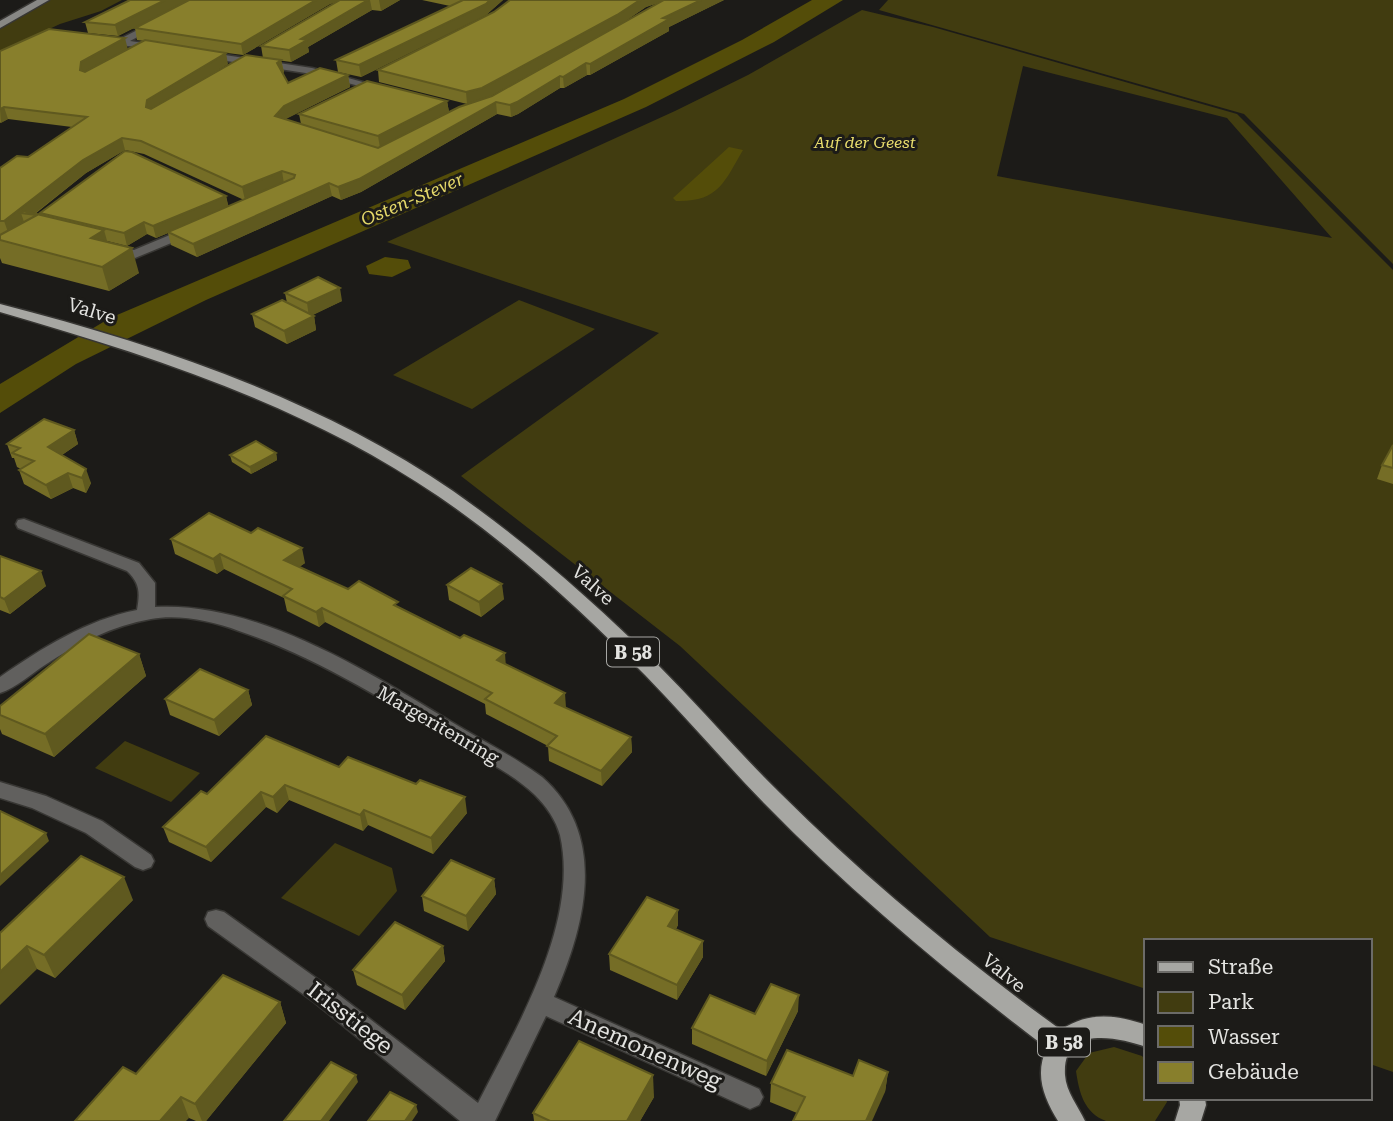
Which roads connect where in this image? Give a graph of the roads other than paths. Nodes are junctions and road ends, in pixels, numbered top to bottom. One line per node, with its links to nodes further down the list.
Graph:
1 (44, 0): 3 (main road)
2 (167, 18): 5 (street)
3 (0, 25)
4 (106, 40): 5 (street)
5 (119, 42): 6 (street)
6 (146, 46): 7 (street); 8 (street)
7 (171, 50)
8 (134, 52)
9 (196, 53): 11 (street)
10 (258, 54): 11 (street)
11 (247, 61): 12 (street); 13 (street)
12 (235, 68)
13 (367, 82): 14 (street); 15 (street)
14 (392, 92)
15 (345, 96)
16 (196, 229): 17 (street)
17 (97, 245)
18 (0, 308): 27 (main road, Valve / B 58)
19 (24, 524): 20 (street)
20 (145, 615): 21 (street, Margeritenring); 25 (street, Margeritenring)
21 (0, 686)
22 (0, 790): 23 (street)
23 (143, 861)
24 (216, 919): 30 (street, Irisstiege)
25 (539, 1002): 28 (street, Anemonenweg); 30 (street, Margeritenring)
26 (1144, 1035): 27 (main road, B 58)
27 (1061, 1044): 31 (main road, B 58)
28 (750, 1097)
29 (1192, 1100): 32 (main road)
30 (482, 1121)
31 (1072, 1121)
32 (1188, 1121)

